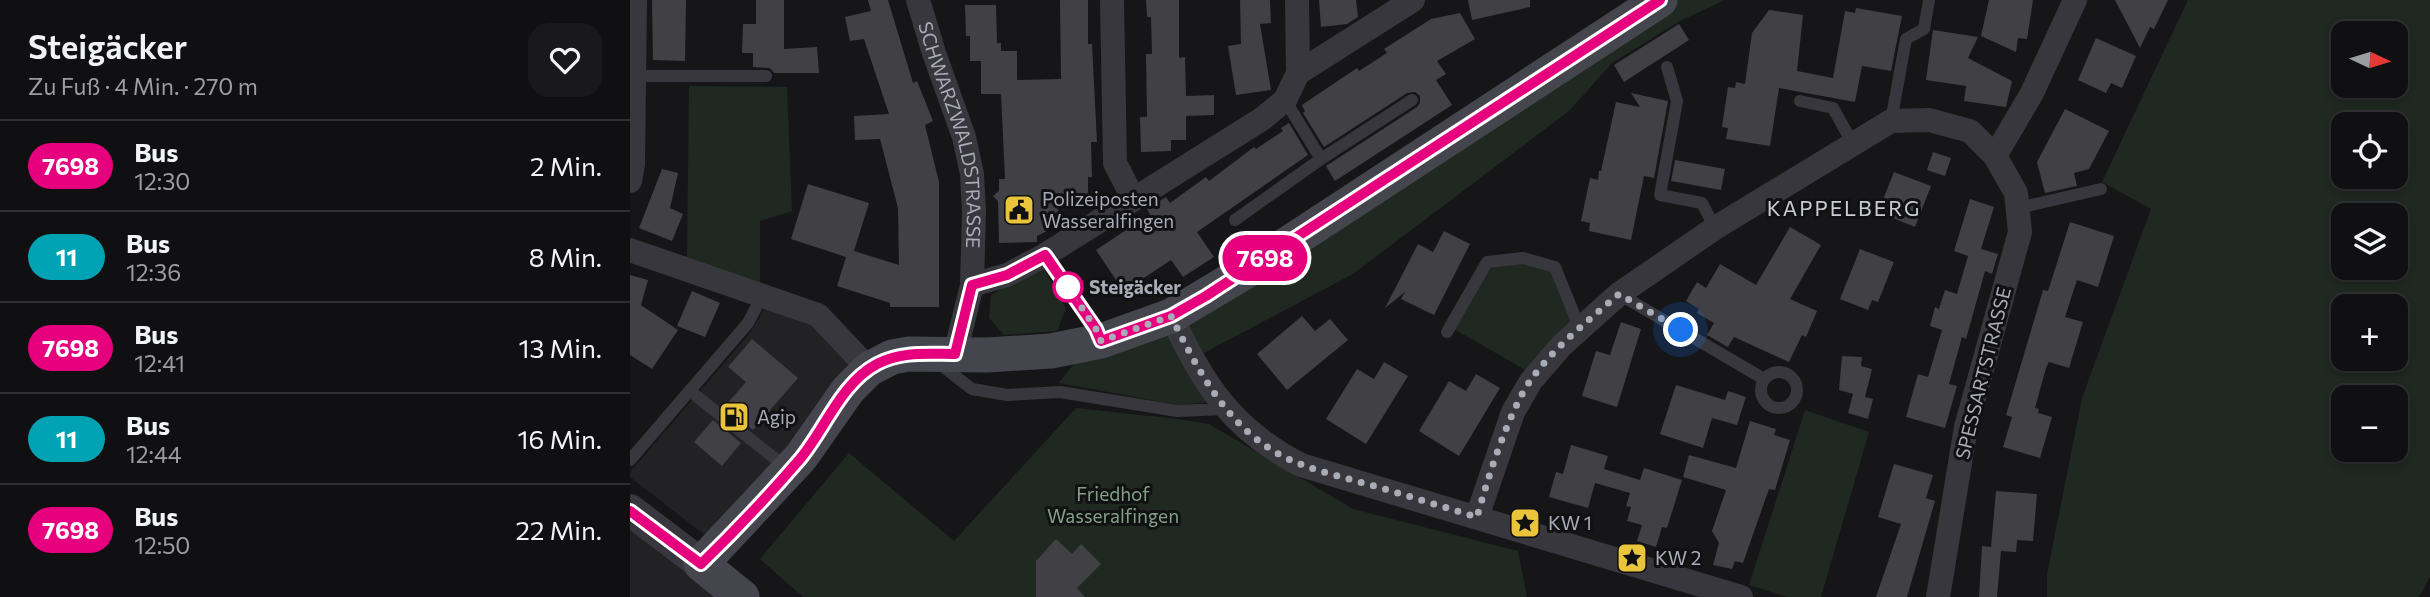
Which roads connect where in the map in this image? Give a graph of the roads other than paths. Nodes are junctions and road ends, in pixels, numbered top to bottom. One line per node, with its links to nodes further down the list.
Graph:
1 (635, 0): 11 (street)
2 (918, 0): 28 (street, SCHWARZWALDSTRASSE)
3 (1112, 0): 22 (street)
4 (1297, 0): 10 (street)
5 (1413, 0): 10 (street)
6 (1660, 0): 31 (main road)
7 (1929, 0): 16 (lane)
8 (2074, 0): 18 (street)
9 (1667, 67): 25 (lane)
10 (1298, 73): 13 (street)
11 (634, 76): 12 (lane); 20 (street)
12 (765, 76)
13 (1285, 100): 19 (lane); 22 (street)
14 (1412, 100): 19 (lane)
15 (1800, 101): 17 (lane)
16 (1891, 121): 17 (street, SPESSARTSTRASSE); 18 (street, SPESSARTSTRASSE)
17 (1853, 144): 25 (street, SPESSARTSTRASSE)
18 (1995, 156): 23 (street, SPESSARTSTRASSE)
19 (1321, 159): 24 (lane)
20 (630, 181)
21 (2101, 189): 23 (lane)
22 (1133, 198): 27 (street)
23 (2018, 208): 47 (street, SPESSARTSTRASSE)
24 (1235, 220)
25 (1715, 228): 29 (street, SPESSARTSTRASSE)
26 (630, 250): 30 (street)
27 (1045, 255): 28 (street); 34 (lane)
28 (972, 285): 35 (street, SCHWARZWALDSTRASSE)
29 (1619, 294): 32 (street, SPESSARTSTRASSE); 37 (lane)
30 (762, 296): 36 (street); 38 (lane)
31 (1171, 316): 34 (main road); 39 (street)
32 (1580, 328): 33 (lane); 43 (street, SPESSARTSTRASSE)
33 (1447, 332)
34 (1101, 341): 35 (main road)
35 (941, 354): 36 (main road); 39 (lane)
36 (869, 369): 41 (main road)
37 (1764, 379)
38 (690, 391): 40 (lane); 41 (lane)
39 (1226, 409): 43 (street)
40 (630, 460)
41 (790, 470): 44 (main road)
42 (630, 510): 44 (street)
43 (1477, 517): 46 (street)
44 (701, 564): 45 (main road)
45 (742, 597)
46 (1741, 597)
47 (1938, 597)

